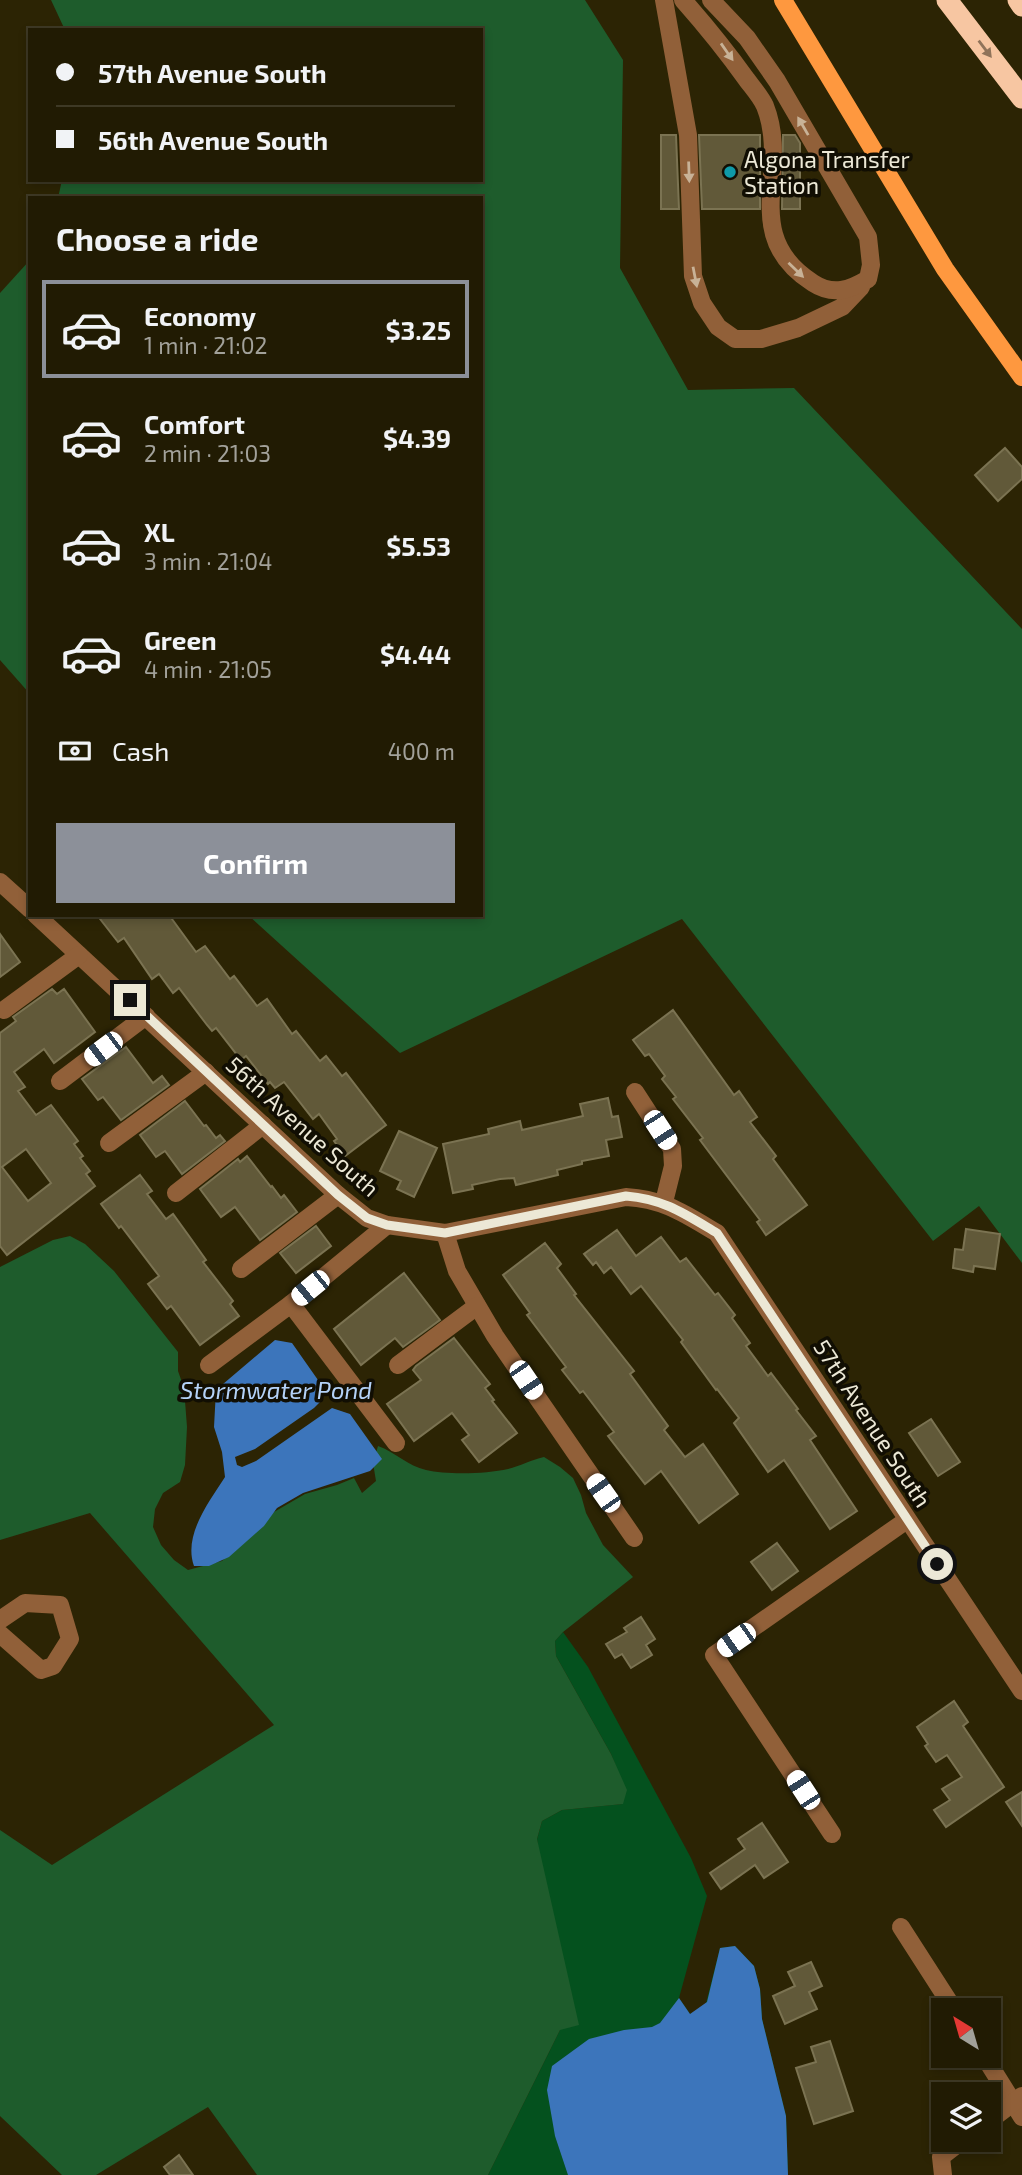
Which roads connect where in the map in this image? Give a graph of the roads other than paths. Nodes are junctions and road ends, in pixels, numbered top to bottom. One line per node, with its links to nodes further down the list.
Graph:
1 (664, 0): 9 (street, one-way to 9)
2 (683, 0): 9 (street, one-way to 9)
3 (710, 0): 9 (street, one-way to 3)
4 (783, 0): 10 (main road)
5 (947, 0): 8 (highway, one-way to 8)
6 (1018, 0): 7 (highway)
7 (1022, 6)
8 (1022, 98)
9 (868, 279)
10 (1022, 377)
11 (0, 882): 12 (street)
12 (28, 907)
13 (38, 917): 14 (street, 56th Avenue South)
14 (79, 955): 15 (street); 16 (street, 56th Avenue South)
15 (4, 1010)
16 (146, 1016): 17 (street, 56th Avenue South); 18 (street)
17 (206, 1072): 20 (street, 56th Avenue South); 21 (street)
18 (60, 1082)
19 (635, 1092): 24 (street)
20 (263, 1125): 22 (street); 23 (street, 56th Avenue South)
21 (109, 1143)
22 (176, 1193)
23 (338, 1195): 25 (street, 56th Avenue South); 27 (street)
24 (664, 1202): 26 (street, 56th Avenue South); 33 (street, 57th Avenue South)
25 (387, 1225): 26 (street, 56th Avenue South); 28 (street)
26 (445, 1233): 29 (street)
27 (241, 1269)
28 (291, 1304): 30 (street); 32 (street)
29 (477, 1306): 31 (street); 34 (street)
30 (209, 1365)
31 (398, 1365)
32 (396, 1443)
33 (907, 1520): 37 (street, 57th Avenue South); 38 (street)
34 (634, 1538)
35 (0, 1620): 36 (street)
36 (0, 1634)
37 (1022, 1691)
38 (832, 1835)
39 (901, 1927): 40 (street)
40 (947, 1998)
41 (993, 2068): 42 (street)
42 (1019, 2105): 43 (street)
43 (1001, 2115)
44 (953, 2152): 45 (street)
45 (942, 2166)

